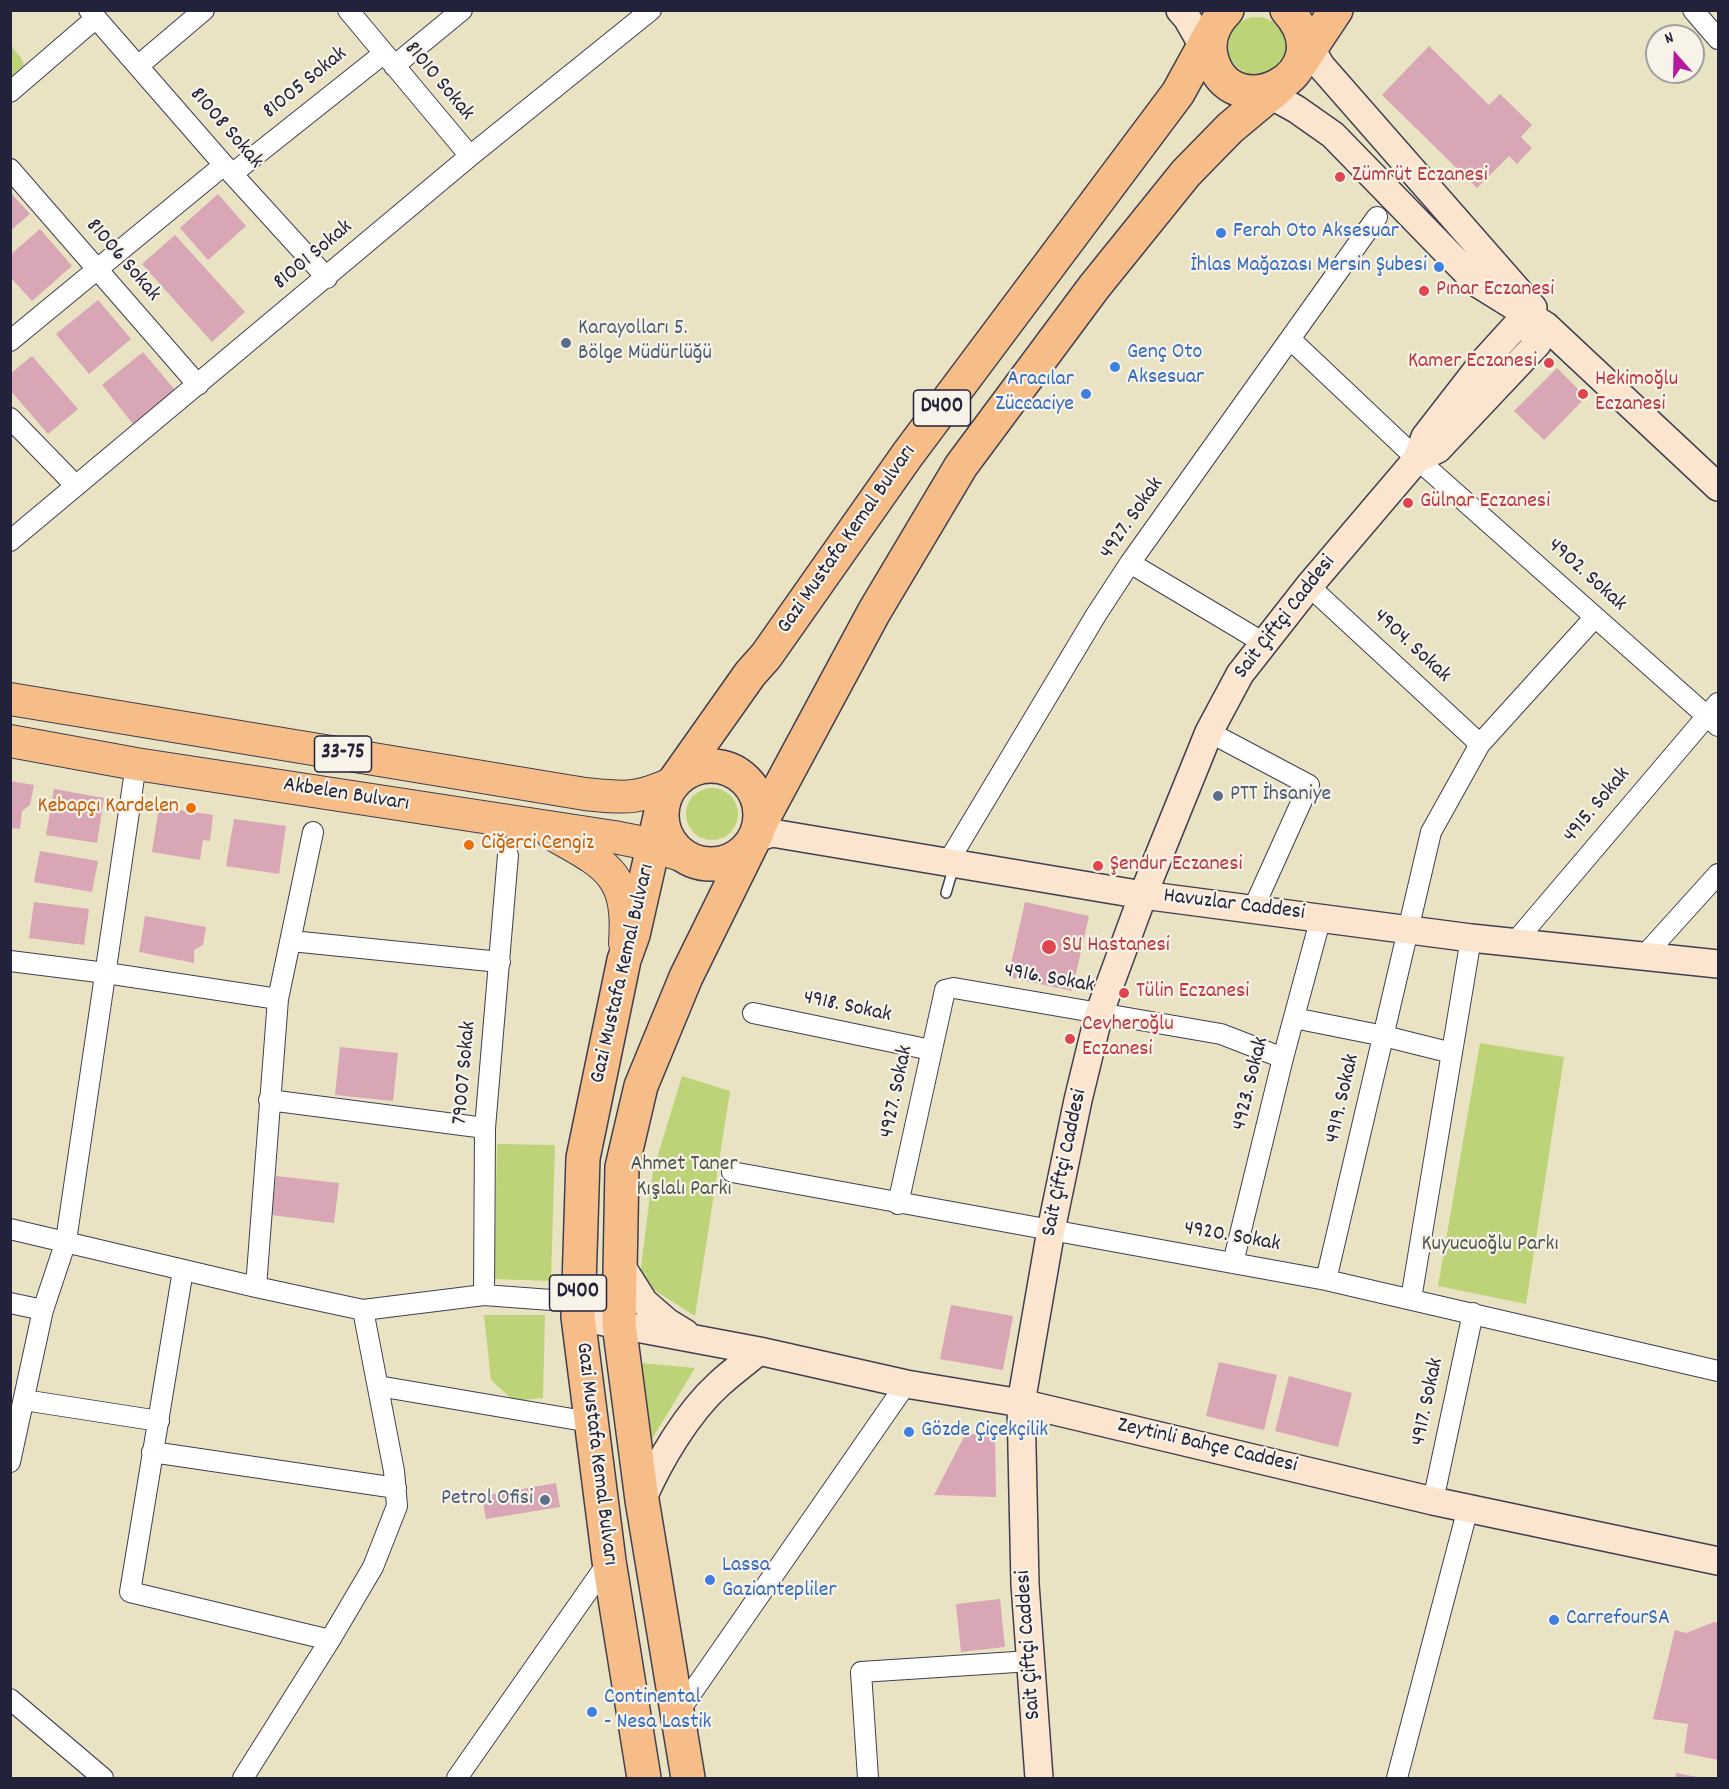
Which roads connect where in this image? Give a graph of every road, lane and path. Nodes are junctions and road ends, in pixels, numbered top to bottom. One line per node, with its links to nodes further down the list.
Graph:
1 (204, 10): 13 (street)
2 (348, 10): 11 (street, 81010 Sokak)
3 (462, 10): 11 (street, 81005 Sokak)
4 (651, 10): 15 (street, 81001 Sokak)
5 (1180, 10): 9 (street)
6 (1336, 10): 12 (highway, Gazi Mustafa Kemal Bulvarı / D400)
7 (1693, 10): 10 (street)
8 (93, 14): 13 (street, 81008 Sokak); 14 (street)
9 (1214, 39): 12 (highway); 40 (highway, Gazi Mustafa Kemal Bulvarı / D400)
10 (1719, 39)
11 (388, 60): 15 (street, 81010 Sokak); 17 (street, 81005 Sokak)
12 (1287, 61): 21 (street); 21 (street); 43 (highway, Gazi Mustafa Kemal Bulvarı / D400)
13 (138, 66): 17 (street, 81008 Sokak)
14 (10, 92)
15 (470, 156): 20 (street, 81001 Sokak)
16 (10, 168): 19 (street, 81006 Sokak)
17 (228, 170): 19 (street, 81005 Sokak); 20 (street, 81008 Sokak)
18 (1377, 217): 22 (street, 4927. Sokak)
19 (98, 270): 23 (street, 81005 Sokak); 24 (street, 81006 Sokak)
20 (327, 278): 24 (street, 81001 Sokak)
21 (1546, 326): 26 (street, Sait Çiftçi Caddesi); 28 (street)
22 (1290, 339): 26 (street, 4902. Sokak); 30 (street, 4927. Sokak)
23 (10, 341)
24 (198, 385): 27 (street, 81001 Sokak)
25 (10, 418): 27 (street)
26 (1418, 459): 31 (street, Sait Çiftçi Caddesi); 32 (street, 4902. Sokak)
27 (76, 486): 29 (street, 81001 Sokak)
28 (1719, 487)
29 (10, 541)
30 (1130, 563): 33 (street); 46 (street, 4927. Sokak)
31 (1309, 586): 33 (street, Sait Çiftçi Caddesi); 38 (street, 4904. Sokak)
32 (1595, 617): 35 (street, 4902. Sokak); 38 (street, 4919. Sokak)
33 (1264, 643): 36 (street, Sait Çiftçi Caddesi)
34 (10, 699): 40 (main road, Akbelen Bulvarı / 33-75)
35 (1715, 714): 55 (street, 4915. Sokak)
36 (1209, 732): 49 (street, Sait Çiftçi Caddesi); 50 (street)
37 (10, 741): 39 (main road, Akbelen Bulvarı / 33-75)
38 (1480, 744): 52 (street, 4919. Sokak)
39 (136, 764): 41 (main road, Akbelen Bulvarı / 33-75); 61 (street)
40 (667, 797): 43 (highway); 44 (highway, Gazi Mustafa Kemal Bulvarı / D400)
41 (533, 824): 44 (main road, Akbelen Bulvarı / 33-75); 57 (main road)
42 (313, 832): 54 (street)
43 (757, 832): 44 (highway); 46 (street, Havuzlar Caddesi); 79 (highway, Gazi Mustafa Kemal Bulvarı / D400)
44 (667, 851): 57 (highway, Gazi Mustafa Kemal Bulvarı / D400)
45 (508, 855): 59 (street, 79007 Sokak)
46 (952, 863): 48 (lane); 49 (street, Havuzlar Caddesi)
47 (1719, 874): 56 (street)
48 (946, 892)
49 (1143, 895): 50 (street, Havuzlar Caddesi); 65 (street, Sait Çiftçi Caddesi)
50 (1253, 909): 51 (street, Havuzlar Caddesi)
51 (1322, 917): 52 (street, Havuzlar Caddesi); 66 (street, 4923. Sokak)
52 (1409, 929): 53 (street, Havuzlar Caddesi); 67 (street, 4919. Sokak)
53 (1471, 938): 55 (street, Havuzlar Caddesi); 69 (street)
54 (291, 941): 59 (street); 63 (street)
55 (1515, 942): 56 (street, Havuzlar Caddesi)
56 (1644, 956): 60 (street, Havuzlar Caddesi)
57 (624, 960): 88 (highway, Gazi Mustafa Kemal Bulvarı / D400)
58 (10, 961): 61 (street)
59 (500, 962): 72 (street, 79007 Sokak)
60 (1719, 964)
61 (106, 973): 63 (street); 77 (street)
62 (945, 990): 65 (street, 4916. Sokak); 68 (street, 4927. Sokak)
63 (278, 999): 71 (street)
64 (753, 1013): 68 (street, 4918. Sokak)
65 (1099, 1014): 70 (street, 4916. Sokak); 76 (street, Sait Çiftçi Caddesi)
66 (1294, 1018): 67 (street); 70 (street, 4923. Sokak)
67 (1384, 1035): 69 (street); 81 (street, 4919. Sokak)
68 (931, 1050): 74 (street, 4927. Sokak)
69 (1452, 1053): 84 (street)
70 (1283, 1058): 78 (street, 4923. Sokak)
71 (269, 1100): 72 (street); 82 (street)
72 (485, 1128): 83 (street, 79007 Sokak)
73 (732, 1172): 74 (street, 4920. Sokak)
74 (898, 1204): 76 (street, 4920. Sokak)
75 (10, 1228): 77 (street)
76 (1052, 1230): 78 (street, 4920. Sokak); 97 (street, Sait Çiftçi Caddesi)
77 (66, 1241): 80 (street); 86 (street)
78 (1233, 1263): 81 (street, 4920. Sokak)
79 (620, 1264): 90 (highway, Gazi Mustafa Kemal Bulvarı / D400); 91 (street)
80 (183, 1270): 82 (street); 98 (street)
81 (1326, 1280): 84 (street, 4920. Sokak)
82 (256, 1287): 87 (street)
83 (484, 1295): 87 (street); 88 (street)
84 (1412, 1299): 89 (street, 4920. Sokak)
85 (10, 1303): 86 (street)
86 (43, 1310): 96 (street)
87 (363, 1310): 95 (street)
88 (578, 1310): 90 (street); 99 (highway, Gazi Mustafa Kemal Bulvarı / D400)
89 (1473, 1313): 93 (street, 4920. Sokak); 105 (street, 4917. Sokak)
90 (620, 1324): 91 (street); 104 (highway, Gazi Mustafa Kemal Bulvarı / D400)
91 (694, 1338): 92 (street, Zeytinli Bahçe Caddesi)
92 (759, 1351): 94 (street, Zeytinli Bahçe Caddesi); 104 (street)
93 (1719, 1371)
94 (906, 1384): 97 (street, Zeytinli Bahçe Caddesi); 112 (street)
95 (378, 1386): 99 (street); 103 (street)
96 (24, 1400): 98 (street); 100 (street)
97 (1021, 1403): 105 (street, Zeytinli Bahçe Caddesi); 110 (street, Sait Çiftçi Caddesi)
98 (159, 1421): 101 (street)
99 (590, 1422): 107 (highway, Gazi Mustafa Kemal Bulvarı / D400)
100 (14, 1425): 102 (street)
101 (152, 1452): 103 (street); 109 (street)
102 (10, 1462)
103 (396, 1488): 109 (street)
104 (642, 1500): 112 (highway, Gazi Mustafa Kemal Bulvarı / D400)
105 (1433, 1501): 106 (street, Zeytinli Bahçe Caddesi)
106 (1468, 1508): 108 (street, Zeytinli Bahçe Caddesi); 120 (street)
107 (609, 1561): 114 (highway, Gazi Mustafa Kemal Bulvarı / D400); 116 (street)
108 (1719, 1561)
109 (330, 1640): 115 (street)
110 (1031, 1661): 118 (street); 119 (street, Sait Çiftçi Caddesi)
111 (10, 1699): 113 (street)
112 (677, 1714): 117 (highway, Gazi Mustafa Kemal Bulvarı / D400)
113 (94, 1776)
114 (643, 1777)
115 (243, 1779)
116 (457, 1779)
117 (688, 1779)
118 (868, 1779)
119 (1039, 1779)
120 (1396, 1779)

